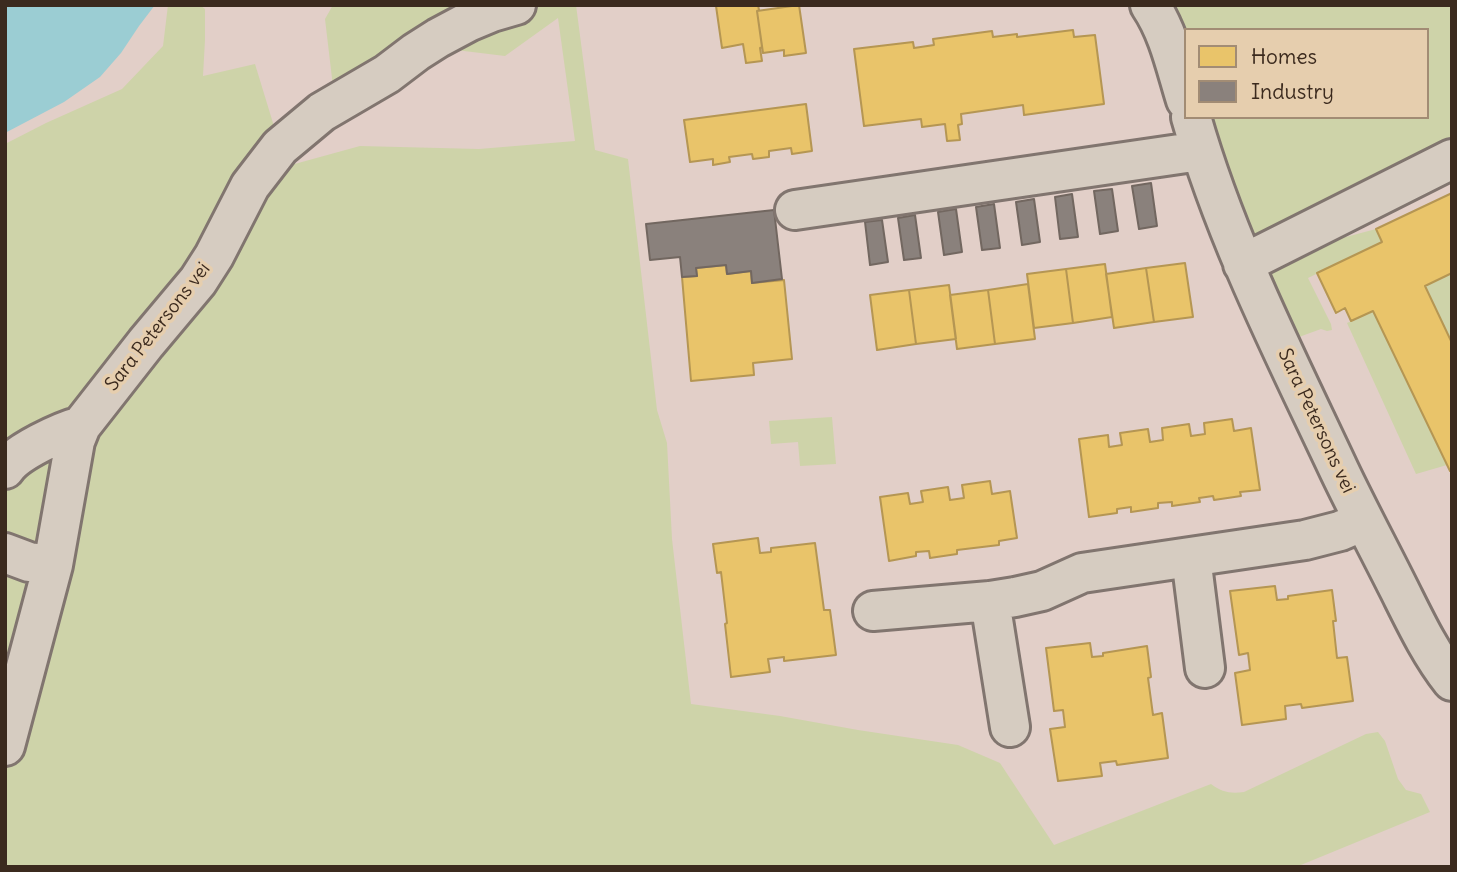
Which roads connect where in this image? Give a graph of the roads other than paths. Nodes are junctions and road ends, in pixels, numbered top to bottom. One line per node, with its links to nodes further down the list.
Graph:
1 (516, 5): 8 (street, Sara Petersons vei)
2 (1150, 5): 3 (street)
3 (1184, 93)
4 (1196, 134): 6 (street, Sara Petersons vei); 7 (street, Sara Petersons vei)
5 (1452, 159): 7 (street)
6 (795, 210)
7 (1243, 264): 10 (street, Sara Petersons vei)
8 (81, 426): 9 (street); 13 (street, Sara Petersons vei)
9 (5, 469)
10 (1363, 521): 12 (street); 17 (street, Sara Petersons vei)
11 (5, 553): 13 (street)
12 (1191, 556): 14 (street); 16 (street)
13 (52, 565): 19 (street, Sara Petersons vei)
14 (990, 601): 15 (street); 18 (street)
15 (873, 611)
16 (1205, 668)
17 (1452, 681)
18 (1010, 727)
19 (5, 746)

